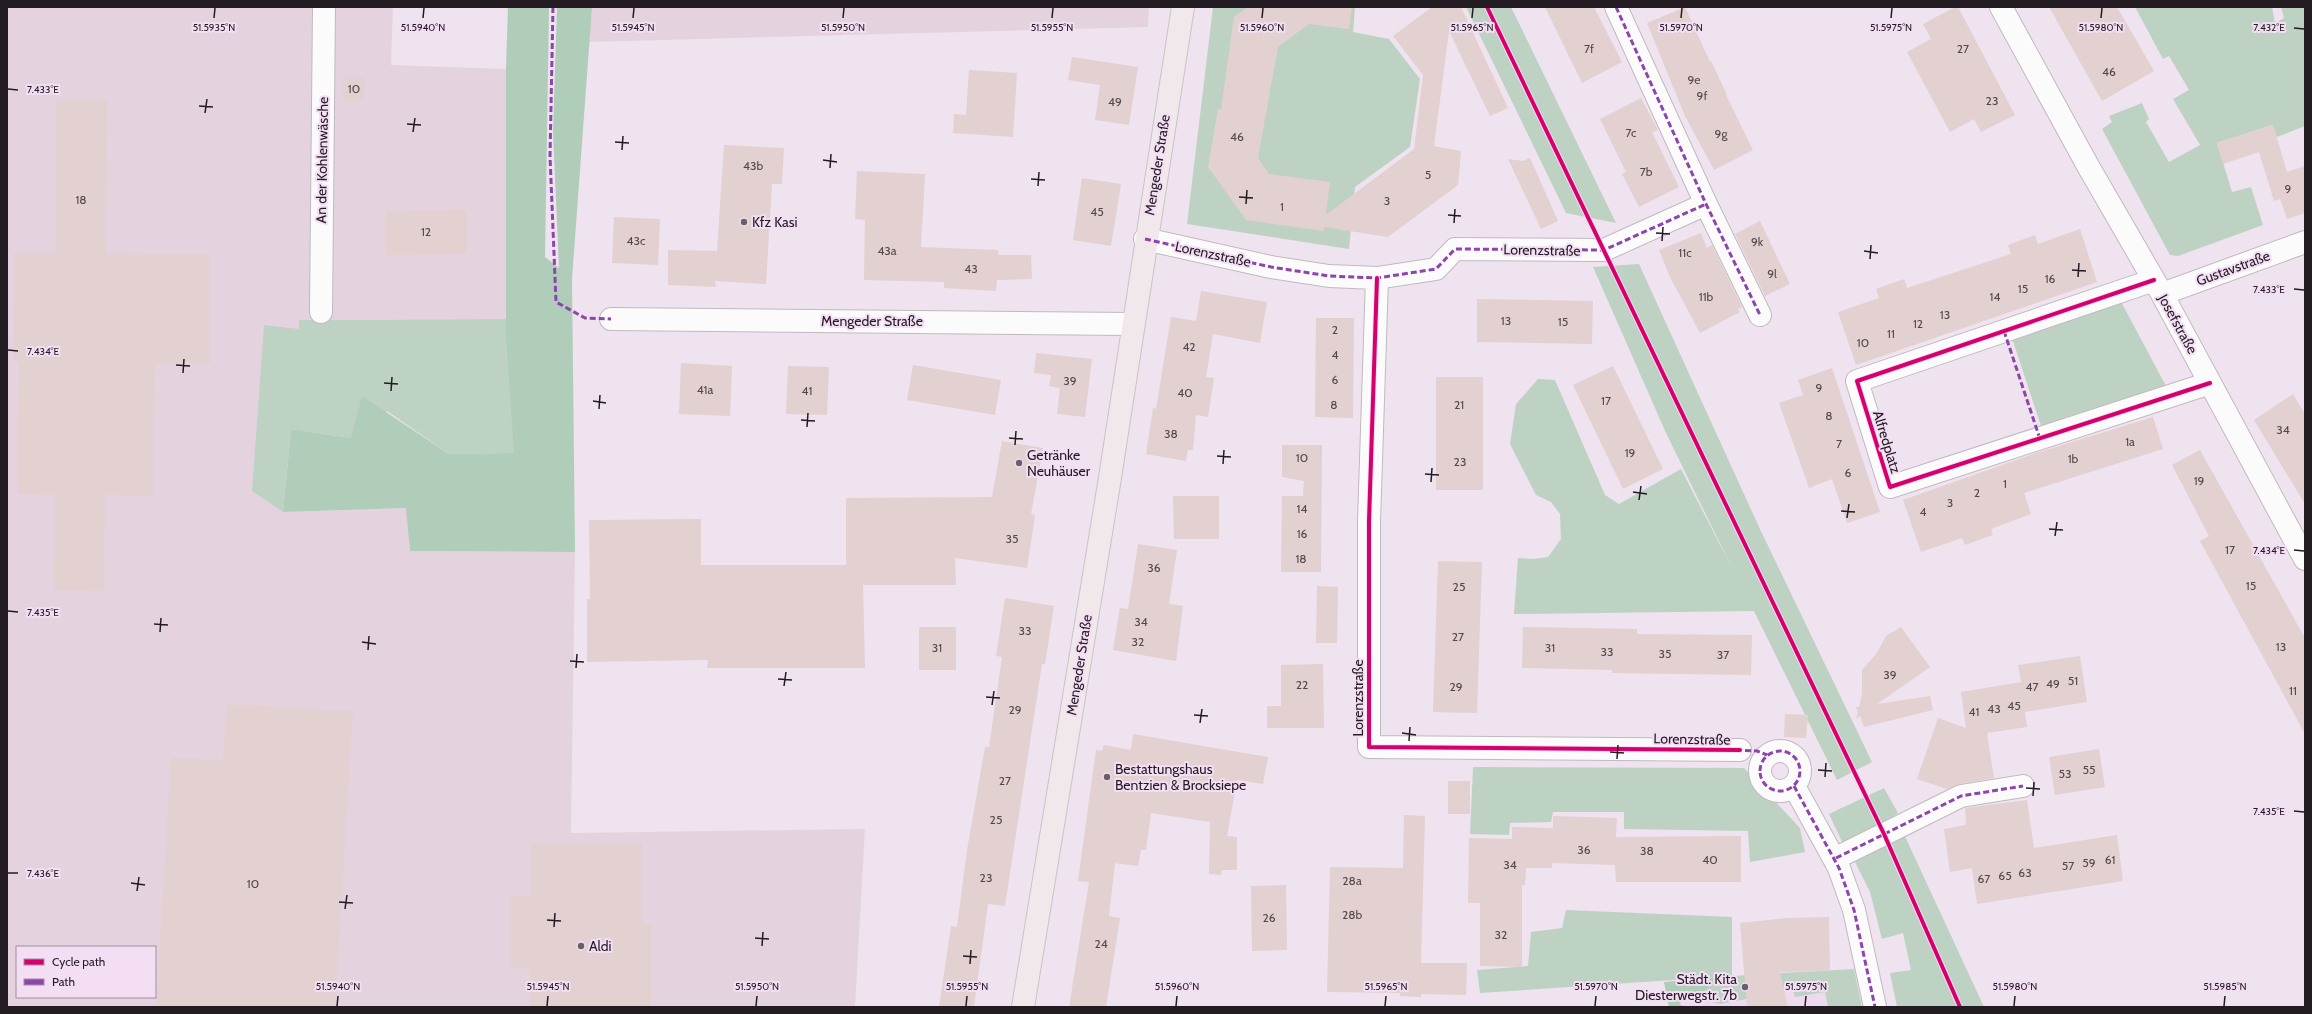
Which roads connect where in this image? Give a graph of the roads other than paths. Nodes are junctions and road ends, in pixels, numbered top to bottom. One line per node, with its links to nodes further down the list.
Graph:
1 (324, 7): 10 (street, An der Kohlenwäsche)
2 (1182, 7): 6 (main road, Mengeder Straße)
3 (1616, 7): 5 (street)
4 (2001, 7): 9 (street, Josefstraße)
5 (1706, 204): 8 (street, Lorenzstraße); 11 (street)
6 (1145, 240): 8 (street, Lorenzstraße); 13 (main road, Mengeder Straße)
7 (2305, 242): 9 (street, Gustavstraße)
8 (1377, 278): 16 (street, Lorenzstraße)
9 (2158, 287): 14 (street, Josefstraße); 14 (street, Alfredplatz)
10 (320, 312)
11 (1760, 315)
12 (610, 319): 13 (street, Mengeder Straße)
13 (1133, 324): 20 (main road, Mengeder Straße)
14 (2210, 383): 15 (street, Josefstraße)
15 (2305, 559)
16 (1740, 750)
17 (1794, 786): 19 (street)
18 (2023, 786): 19 (street)
19 (1836, 858): 21 (street)
20 (1023, 1007)
21 (1876, 1007)

